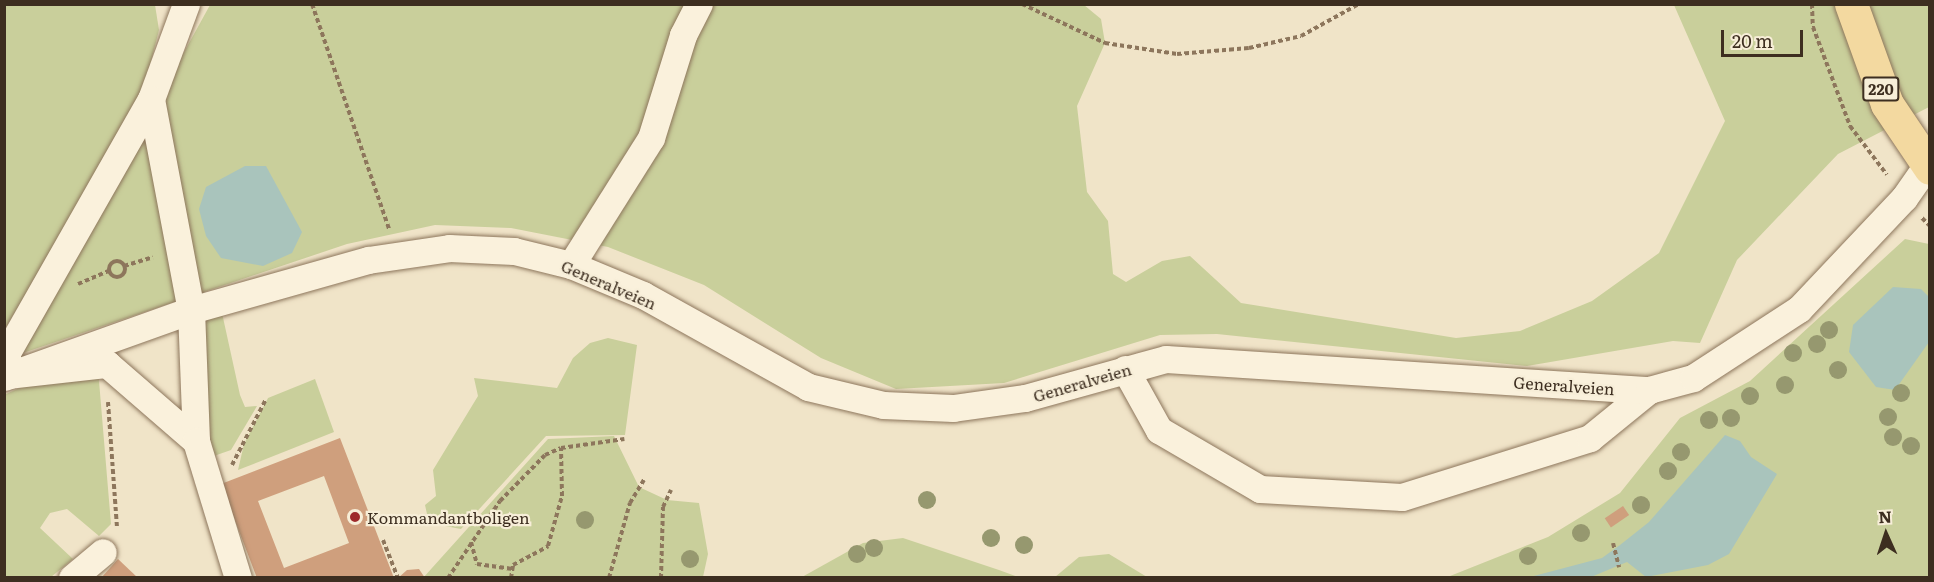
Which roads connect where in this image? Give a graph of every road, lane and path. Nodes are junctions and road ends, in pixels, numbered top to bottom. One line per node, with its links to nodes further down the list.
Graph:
1 (312, 4): 11 (path)
2 (699, 4): 12 (street)
3 (1022, 4): 4 (path)
4 (1359, 4)
5 (1812, 4): 10 (path)
6 (1851, 4): 9 (main road, 220)
7 (186, 5): 8 (street)
8 (151, 99): 14 (street); 17 (street)
9 (1928, 167): 10 (street, Generalveien)
10 (1904, 198): 18 (street, Generalveien)
11 (398, 255): 12 (street, Generalveien); 14 (street, Generalveien)
12 (571, 265): 15 (street, Generalveien)
13 (124, 266): 13 (path)
14 (191, 310): 17 (street, Generalveien); 21 (street)
15 (1125, 369): 18 (street, Generalveien); 18 (street)
16 (117, 372): 17 (street); 21 (street); 29 (path)
17 (5, 376)
18 (1649, 390)
19 (266, 399): 23 (path)
20 (624, 439): 22 (path)
21 (196, 441): 33 (street)
22 (561, 448): 27 (path); 31 (path)
23 (229, 471)
24 (644, 480): 37 (path)
25 (671, 490): 38 (path)
26 (383, 540): 34 (path)
27 (471, 542): 31 (path); 35 (path)
28 (1613, 543): 30 (path)
29 (109, 545): 32 (street)
30 (1619, 567)
31 (512, 569): 36 (path)
32 (72, 578)
33 (238, 578)
34 (398, 578)
35 (448, 578)
36 (511, 578)
37 (609, 578)
38 (661, 578)

